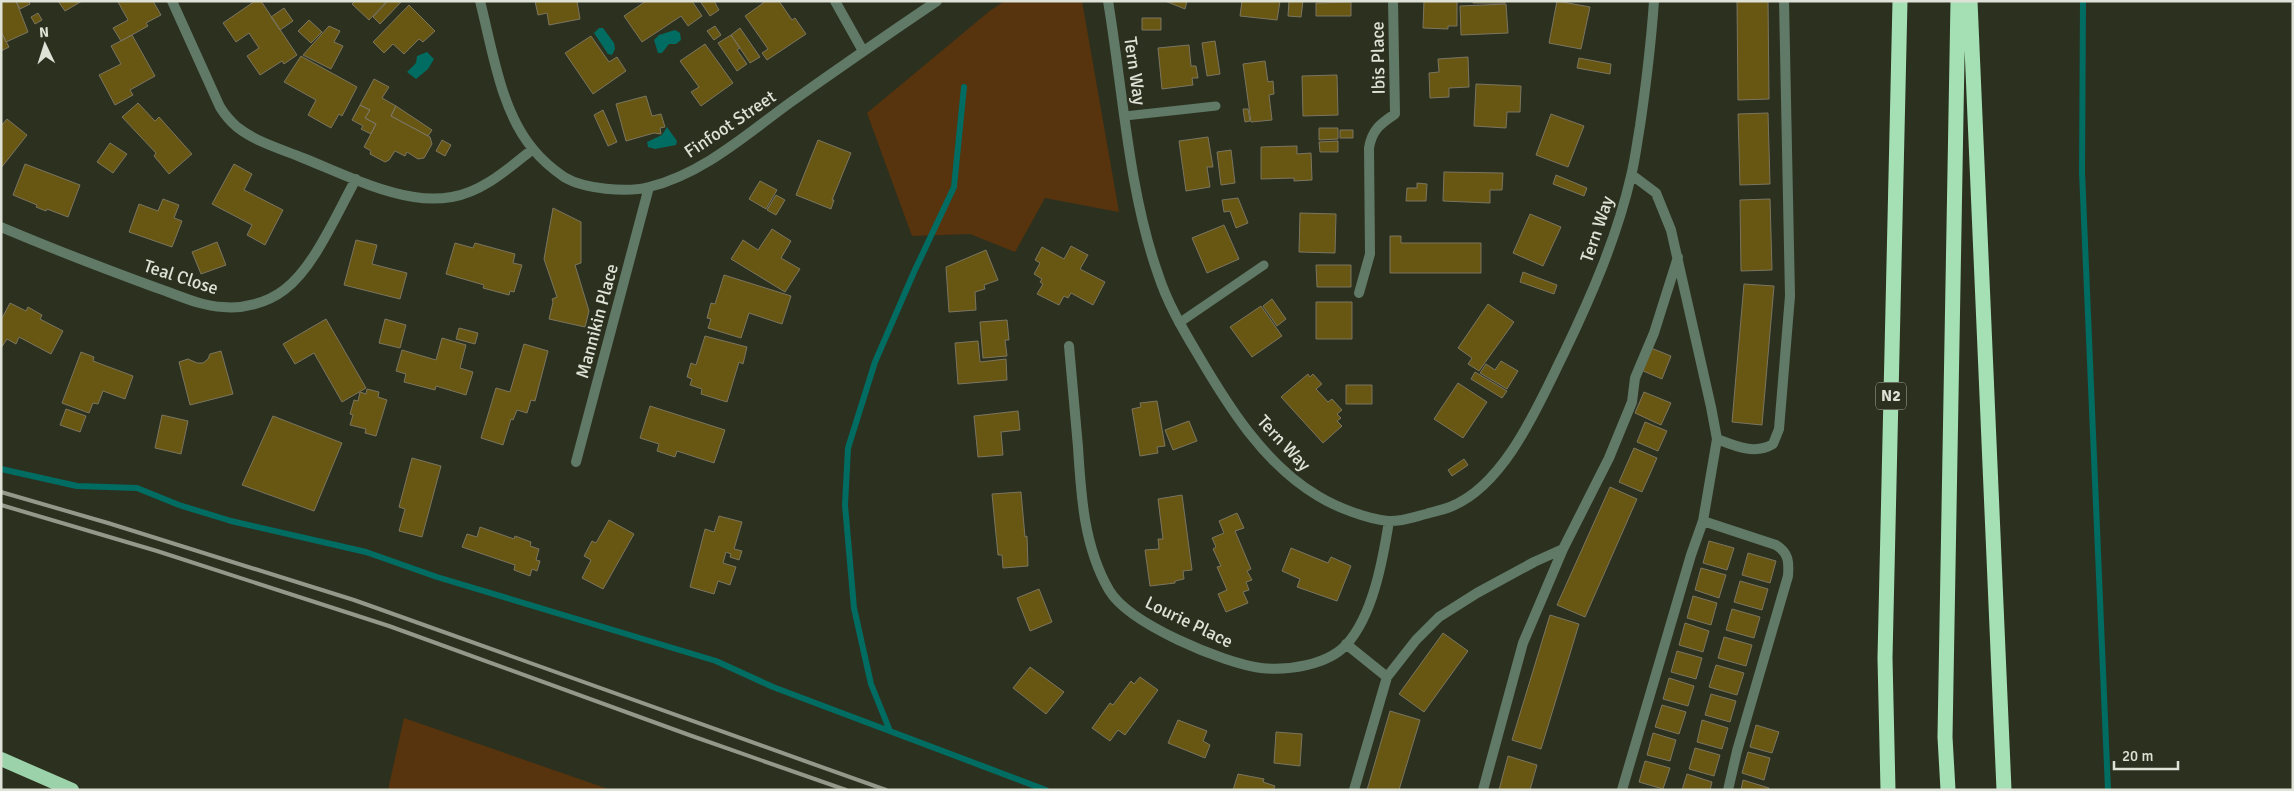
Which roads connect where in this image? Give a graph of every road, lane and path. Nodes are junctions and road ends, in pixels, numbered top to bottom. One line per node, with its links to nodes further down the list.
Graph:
1 (172, 1): 17 (street)
2 (480, 1): 15 (street, Finfoot Street)
3 (834, 1): 12 (street)
4 (937, 1): 12 (street, Finfoot Street)
5 (1108, 1): 14 (street, Tern Way)
6 (1393, 1): 22 (street, Ibis Place)
7 (1654, 1): 16 (street, Tern Way)
8 (1784, 1): 25 (street)
9 (1900, 1): 38 (highway, N2)
10 (1958, 1): 39 (highway)
11 (1970, 1): 40 (highway)
12 (863, 51): 18 (street, Finfoot Street)
13 (1216, 106): 14 (lane)
14 (1125, 116): 23 (street, Tern Way)
15 (533, 149): 17 (street); 18 (street, Finfoot Street)
16 (1632, 175): 20 (street); 27 (street, Tern Way)
17 (356, 179): 19 (street, Teal Close)
18 (648, 187): 26 (street, Mannikin Place)
19 (1, 227)
20 (1678, 256): 25 (street); 29 (street)
21 (1264, 265): 23 (lane)
22 (1358, 293)
23 (1180, 323): 27 (street, Tern Way)
24 (1070, 346): 30 (street, Lourie Place)
25 (1717, 439): 28 (street)
26 (576, 462)
27 (1389, 521): 30 (street, Lourie Place)
28 (1703, 521): 36 (street); 37 (street)
29 (1563, 549): 31 (street); 35 (street)
30 (1346, 644): 31 (street)
31 (1387, 676): 34 (street)
32 (1, 759): 33 (highway)
33 (72, 790)
34 (1354, 790)
35 (1483, 790)
36 (1622, 790)
37 (1728, 790)
38 (1888, 790)
39 (1948, 790)
40 (2004, 790)

